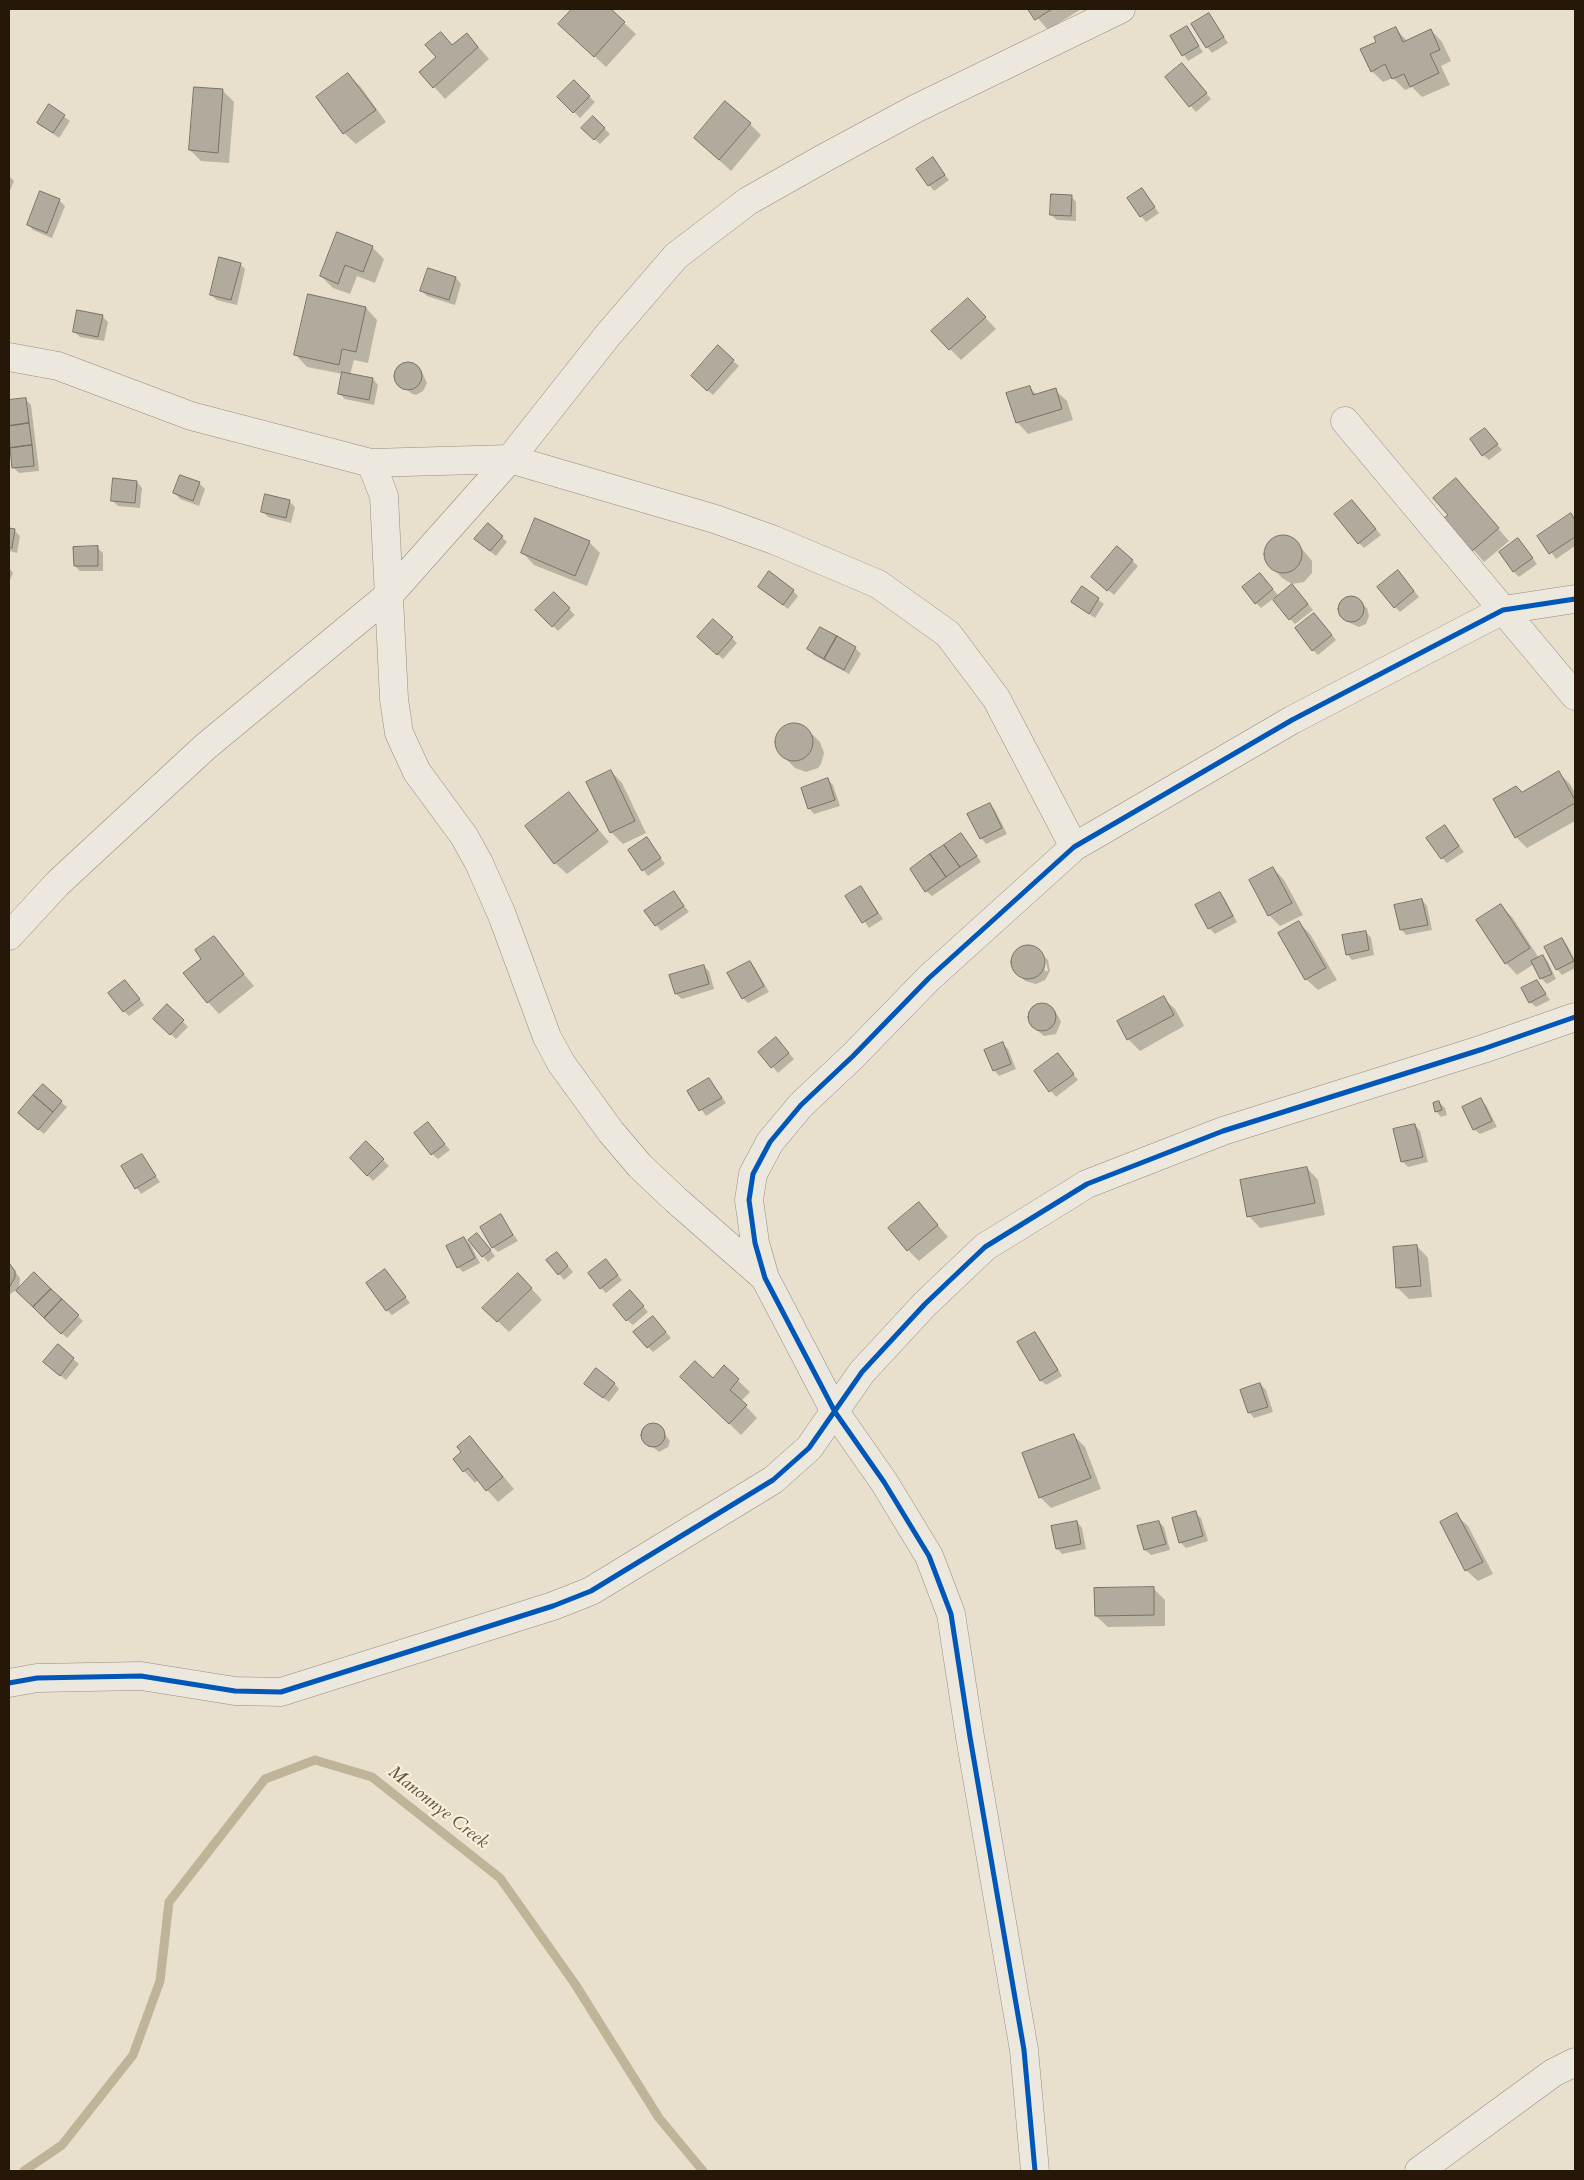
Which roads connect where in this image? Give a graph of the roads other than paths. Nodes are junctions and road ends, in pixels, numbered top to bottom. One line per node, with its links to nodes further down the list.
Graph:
1 (1121, 9): 4 (street)
2 (9, 357): 5 (street)
3 (1345, 421): 8 (street)
4 (510, 459): 5 (street); 6 (street); 10 (street)
5 (371, 463): 6 (street)
6 (390, 594): 11 (street); 13 (street)
7 (1575, 599): 8 (street)
8 (1503, 610): 9 (street); 10 (street)
9 (1575, 696)
10 (1074, 847): 13 (street)
11 (9, 936)
12 (1575, 1017): 14 (street)
13 (765, 1278): 14 (street)
14 (835, 1412): 15 (street); 17 (street)
15 (9, 1683)
16 (1575, 2062): 18 (street)
17 (1035, 2171)
18 (1419, 2171)

